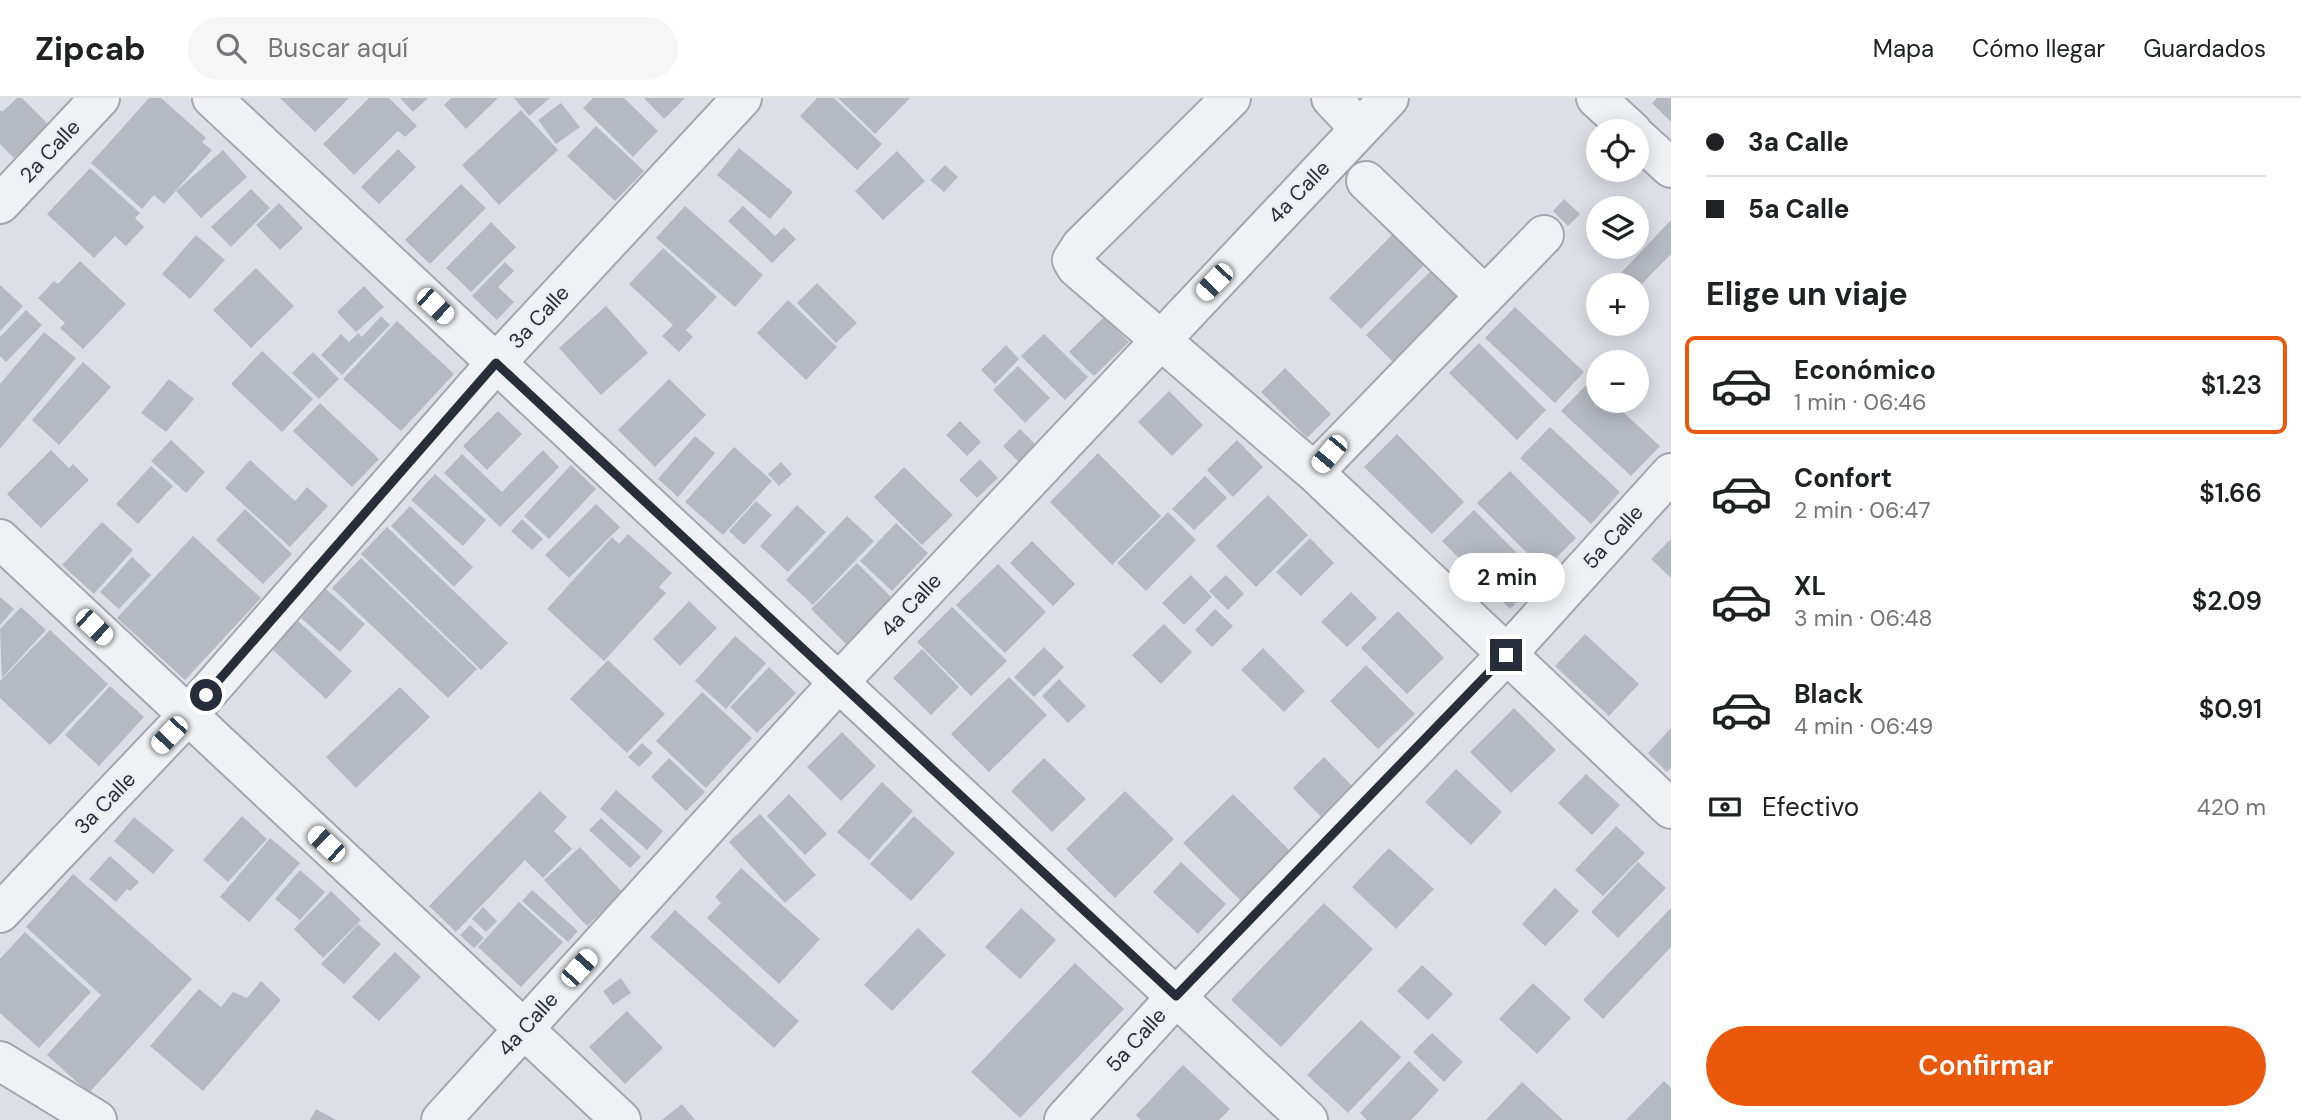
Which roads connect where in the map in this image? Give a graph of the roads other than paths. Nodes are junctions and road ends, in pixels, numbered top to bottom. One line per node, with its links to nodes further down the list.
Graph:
1 (100, 98): 13 (street, 2a Calle)
2 (212, 98): 17 (street)
3 (742, 98): 17 (street, 3a Calle)
4 (1231, 98): 16 (street)
5 (1331, 98): 9 (street)
6 (1389, 98): 9 (street, 4a Calle)
7 (1596, 98): 8 (street)
8 (1619, 119)
9 (1360, 129): 16 (street, 4a Calle)
10 (1649, 148): 11 (street)
11 (1671, 168)
12 (1366, 181): 15 (street)
13 (0, 204)
14 (1544, 235): 15 (street)
15 (1485, 296): 18 (street)
16 (1159, 339): 18 (street); 22 (street, 4a Calle)
17 (496, 363): 22 (street); 23 (street, 3a Calle)
18 (1314, 472): 21 (street)
19 (1671, 473): 21 (street, 5a Calle)
20 (0, 539): 23 (street)
21 (1506, 655): 24 (street); 26 (street, 5a Calle)
22 (839, 682): 26 (street); 27 (street, 4a Calle)
23 (188, 715): 25 (street, 3a Calle); 27 (street)
24 (1671, 809)
25 (0, 913)
26 (1176, 996): 32 (street, 5a Calle); 33 (street)
27 (524, 1029): 30 (street, 4a Calle); 31 (street)
28 (0, 1060): 29 (street)
29 (97, 1120)
30 (441, 1120)
31 (621, 1120)
32 (1064, 1120)
33 (1308, 1120)

